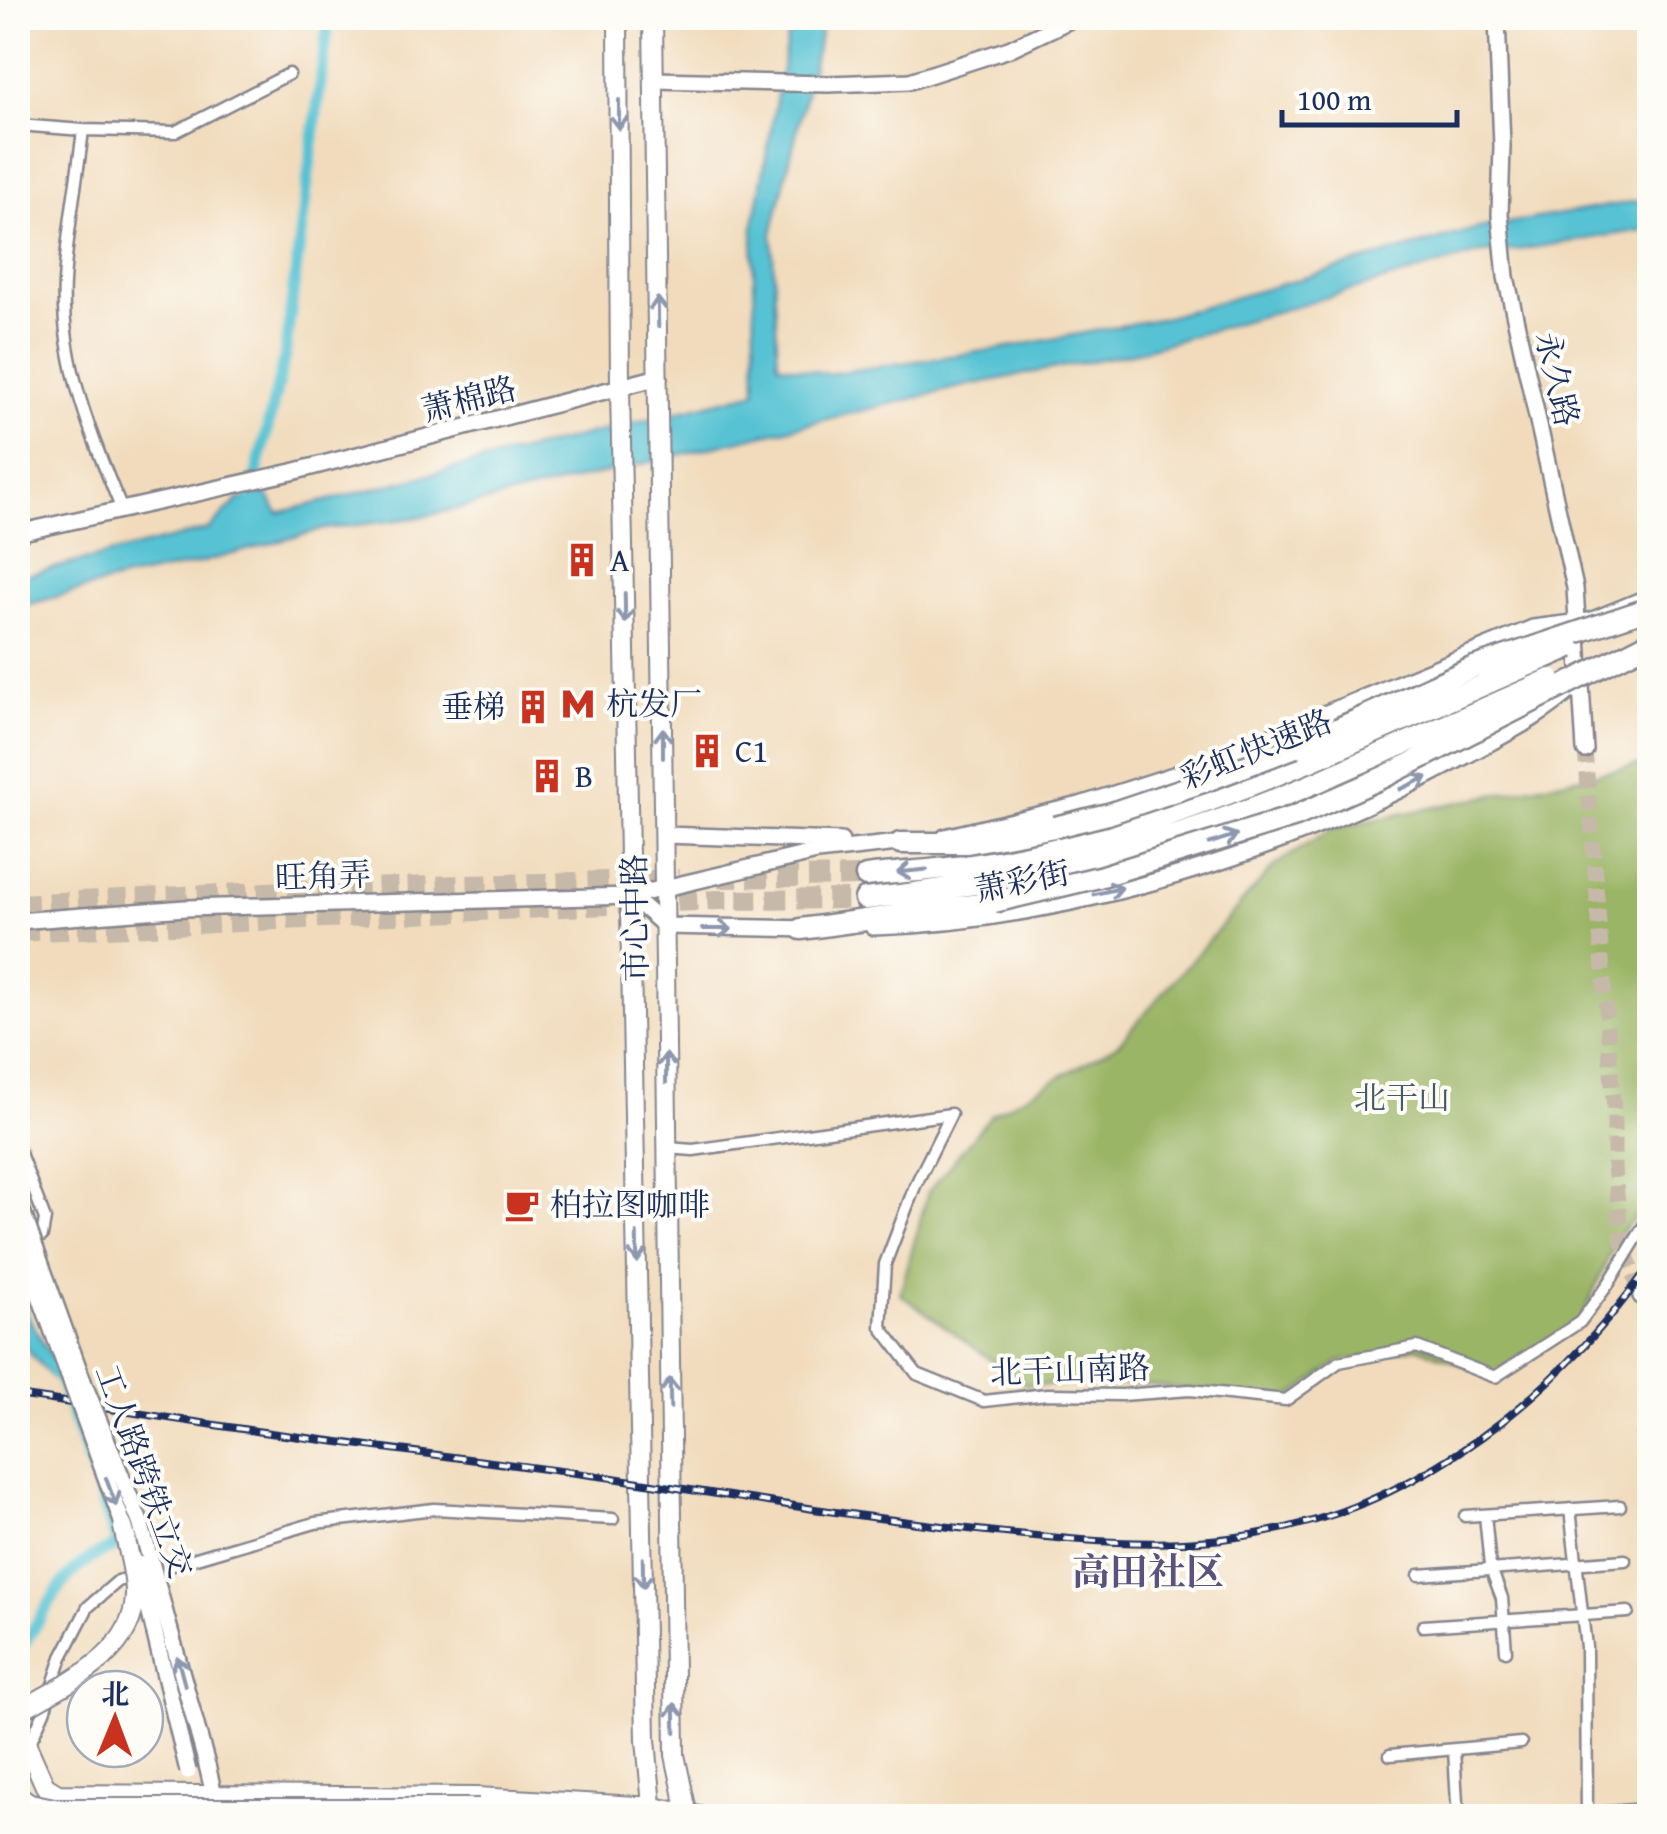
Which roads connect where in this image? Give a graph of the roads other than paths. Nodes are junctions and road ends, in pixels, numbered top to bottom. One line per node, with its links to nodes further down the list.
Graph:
1 (618, 18): 10 (main road, 市心中路, one-way to 10)
2 (653, 18): 6 (main road, 市心中路)
3 (1074, 18): 6 (main road)
4 (1496, 18): 15 (main road, 永久路)
5 (289, 74): 8 (street)
6 (654, 80): 9 (main road, 市心中路, one-way to 6)
7 (18, 125): 8 (street)
8 (82, 130): 11 (street)
9 (658, 377): 10 (main road, 萧棉路); 21 (main road, 市心中路, one-way to 9)
10 (620, 389): 11 (main road, 萧棉路); 25 (main road, 市心中路, one-way to 25)
11 (122, 510): 12 (main road)
12 (18, 533)
13 (1650, 594): 15 (street)
14 (1650, 608): 15 (main road, 萧彩街); 20 (highway, 彩虹快速路, bridge); 22 (highway, bridge)
15 (1577, 623): 18 (main road, 永久路); 22 (main road, 萧彩街)
16 (1650, 640): 18 (main road, 萧彩街); 20 (highway, 彩虹快速路, bridge); 29 (highway, one-way to 16, bridge)
17 (1650, 653): 18 (street)
18 (1581, 682): 19 (main road, 永久路); 29 (main road, 萧彩街, one-way to 18)
19 (1585, 750)
20 (1312, 773): 23 (highway, 彩虹快速路, one-way to 23); 26 (highway, 彩虹快速路)
21 (664, 836): 22 (main road, 萧彩街); 24 (main road, 市心中路)
22 (900, 843): 24 (main road, 萧彩街)
23 (866, 876)
24 (664, 890): 25 (main road, 萧彩街); 28 (main road, 市心中路)
25 (631, 896): 27 (main road, 旺角弄); 28 (main road); 60 (main road, 市心中路, one-way to 60)
26 (865, 899)
27 (18, 921)
28 (665, 926): 29 (main road, 萧彩街, one-way to 29); 31 (main road, 市心中路, one-way to 28)
29 (801, 929)
30 (18, 1148): 34 (street)
31 (667, 1148): 33 (street, 北干山南路); 65 (main road, 市心中路, one-way to 31)
32 (18, 1200): 58 (main road, 工人路跨铁立交, one-way to 32, bridge)
33 (1650, 1216)
34 (18, 1238): 40 (main road, 工人路跨铁立交, one-way to 40, bridge)
35 (1620, 1506): 36 (street)
36 (1570, 1509): 37 (street); 42 (street)
37 (1485, 1515): 38 (street); 43 (street)
38 (1465, 1516)
39 (612, 1519): 53 (street)
40 (124, 1526): 50 (main road, bridge); 56 (main road, 工人路跨铁立交, bridge)
41 (1624, 1560): 42 (street)
42 (1576, 1565): 43 (street); 46 (street)
43 (1492, 1571): 44 (street); 47 (street)
44 (1418, 1575)
45 (1628, 1612): 46 (street)
46 (1582, 1615): 47 (street); 67 (street)
47 (1503, 1622): 48 (street); 49 (street)
48 (1423, 1626)
49 (1506, 1651)
50 (18, 1712)
51 (18, 1725): 53 (main road)
52 (1520, 1744): 54 (street)
53 (28, 1748): 56 (main road)
54 (1454, 1750): 55 (street); 66 (street)
55 (1390, 1755)
56 (195, 1794): 58 (main road); 64 (main road, 工人路跨铁立交)
57 (18, 1795): 59 (main road, bridge)
58 (214, 1795): 59 (main road); 64 (main road, 工人路跨铁立交)
59 (527, 1802): 60 (main road)
60 (654, 1812): 65 (main road)
61 (1650, 1812): 68 (main road)
62 (46, 1816): 63 (main road)
63 (155, 1816)
64 (215, 1816)
65 (692, 1816)
66 (1463, 1816)
67 (1587, 1816)
68 (1604, 1816)

